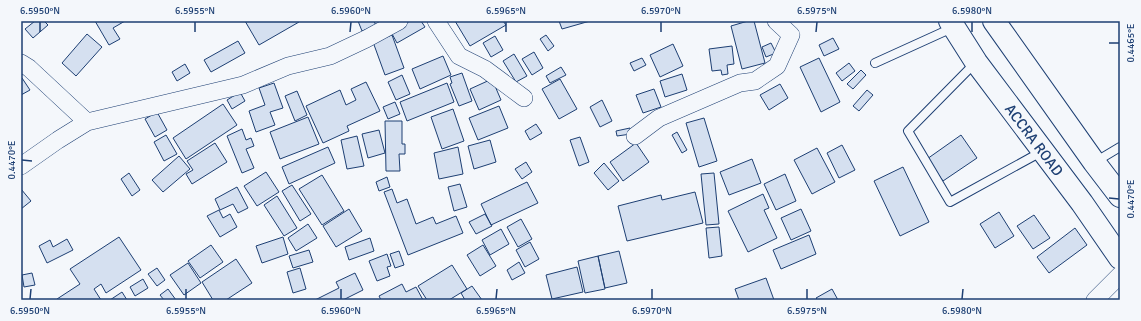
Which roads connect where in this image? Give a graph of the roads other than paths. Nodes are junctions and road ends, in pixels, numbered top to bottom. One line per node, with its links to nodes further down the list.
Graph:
1 (398, 21): 10 (street)
2 (436, 21): 9 (street)
3 (776, 21): 11 (street)
4 (994, 21): 14 (main road)
5 (952, 24): 6 (main road, ACCRA ROAD); 8 (lane)
6 (976, 62): 13 (main road, ACCRA ROAD); 13 (lane)
7 (21, 63): 10 (street)
8 (875, 63)
9 (524, 98)
10 (87, 122): 15 (street)
11 (635, 136)
12 (1120, 147): 14 (lane)
13 (1043, 151): 17 (main road, ACCRA ROAD)
14 (1094, 162): 16 (main road)
15 (21, 166)
16 (1120, 196)
17 (1120, 258)
18 (1120, 275): 19 (street)
19 (1095, 300)

